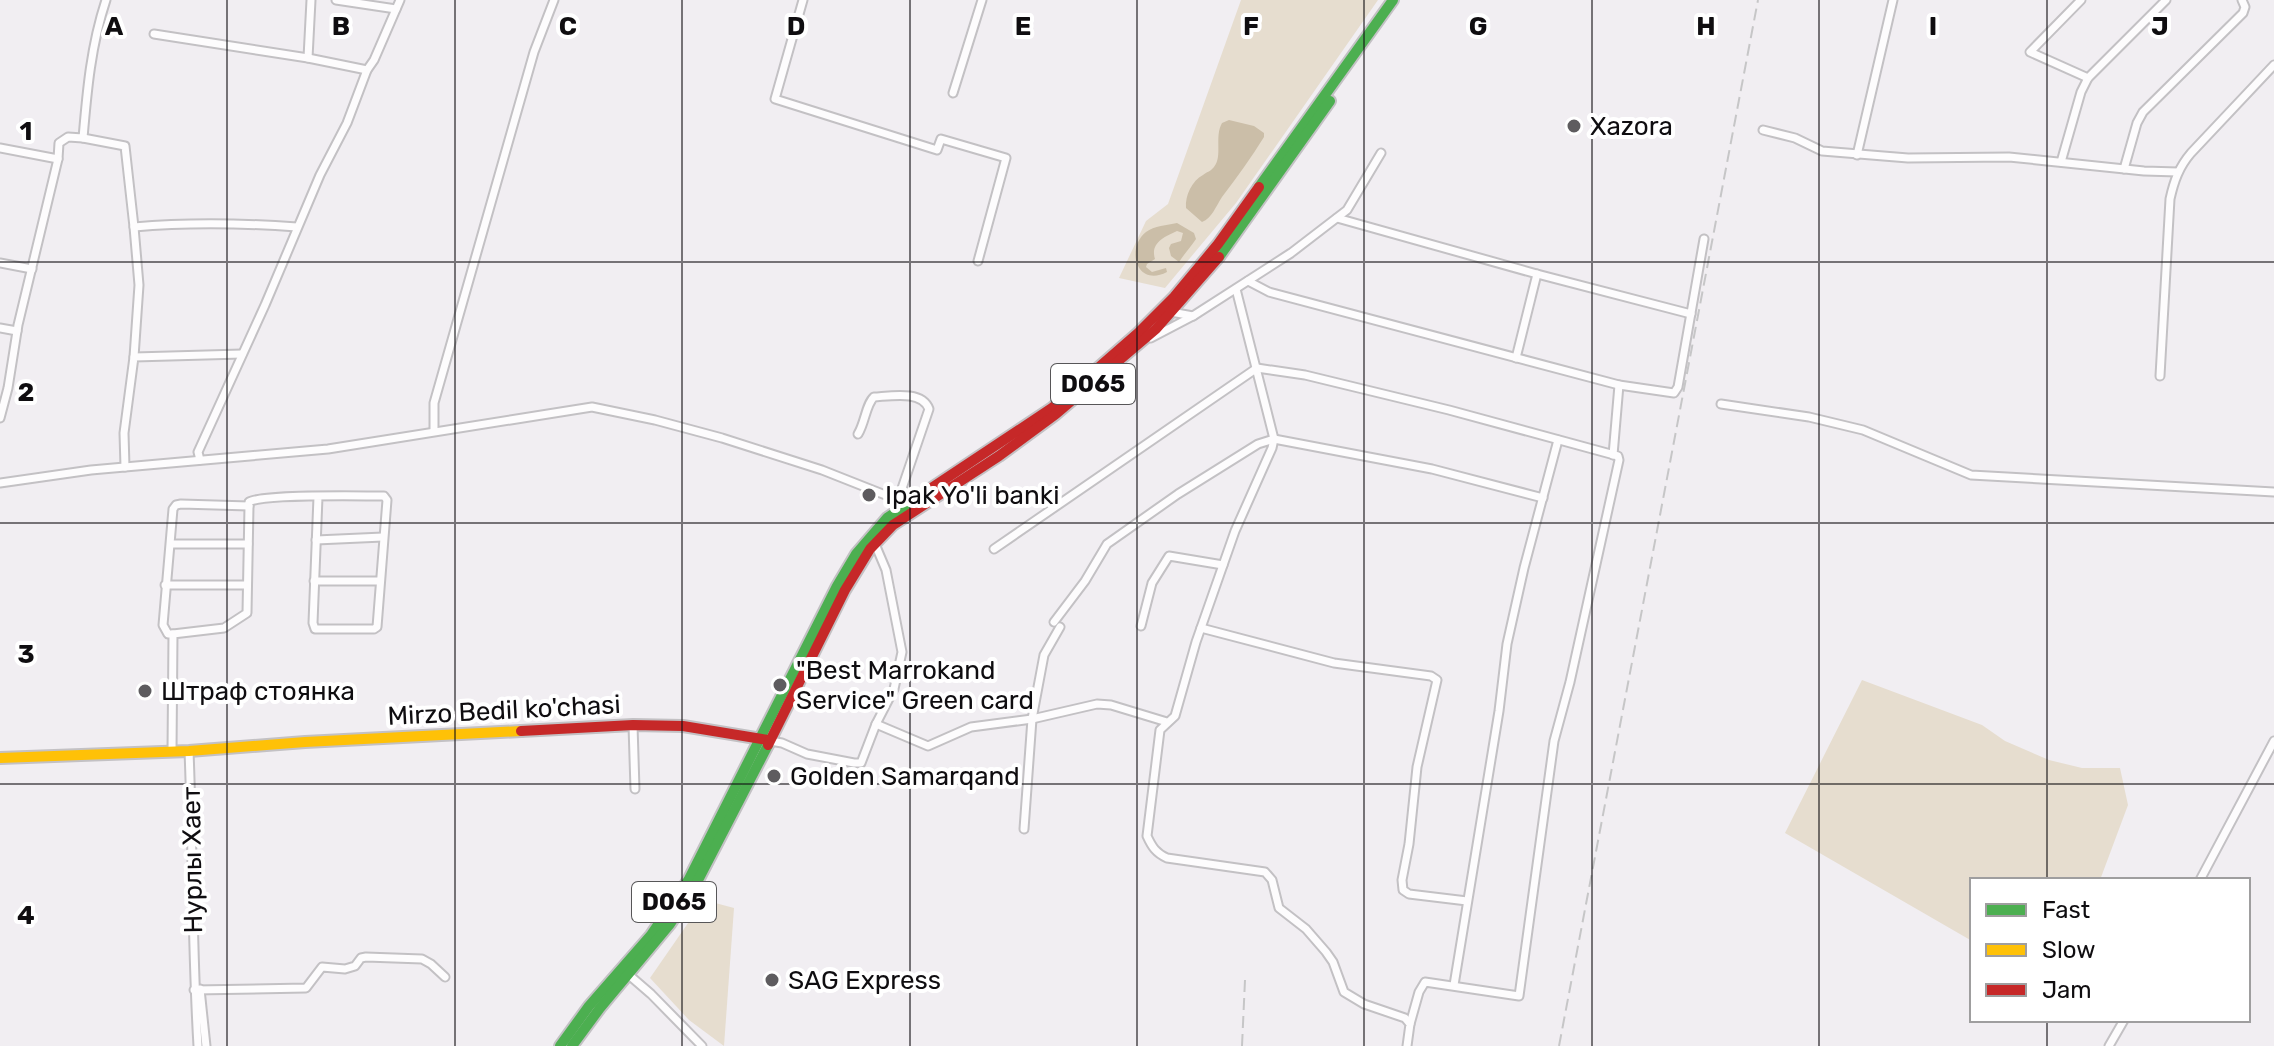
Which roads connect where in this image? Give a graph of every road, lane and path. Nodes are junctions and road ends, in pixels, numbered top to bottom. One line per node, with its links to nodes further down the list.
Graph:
1 (106, 0): 22 (street)
2 (311, 0): 16 (street)
3 (336, 0): 14 (street)
4 (400, 0): 14 (street)
5 (554, 0): 55 (street)
6 (803, 0): 34 (street)
7 (982, 0): 20 (street)
8 (1393, 0): 40 (main road, D065)
9 (1402, 0): 40 (main road, D065)
10 (1893, 0): 25 (street)
11 (2081, 0): 19 (street)
12 (2166, 0): 19 (street)
13 (2242, 0): 28 (street)
14 (396, 9): 18 (street)
15 (154, 34): 16 (street)
16 (308, 58): 18 (street)
17 (2274, 65): 29 (street)
18 (367, 70): 32 (street)
19 (2088, 78): 27 (street)
20 (953, 93)
21 (1763, 130): 25 (street)
22 (83, 138): 26 (street); 31 (street)
23 (0, 148): 26 (street)
24 (1381, 153): 30 (street)
25 (1857, 155): 27 (street)
26 (58, 159): 36 (street)
27 (2061, 162): 28 (street)
28 (2124, 169): 29 (street)
29 (2178, 172): 50 (street)
30 (1337, 218): 37 (street); 38 (street)
31 (134, 227): 32 (street); 47 (street)
32 (297, 227): 46 (street)
33 (1704, 239): 41 (street)
34 (978, 261)
35 (0, 263): 36 (street)
36 (32, 269): 44 (street)
37 (1537, 274): 41 (street); 48 (street)
38 (1248, 281): 39 (street); 48 (street)
39 (1236, 289): 42 (street); 49 (street)
40 (1167, 311): 42 (street); 45 (main road, D065); 67 (main road, D065)
41 (1691, 314): 51 (street)
42 (1193, 316): 45 (street)
43 (0, 328): 44 (street)
44 (17, 331): 52 (street)
45 (1139, 344): 67 (main road, D065)
46 (242, 354): 47 (street); 60 (street)
47 (134, 357): 61 (street)
48 (1516, 358): 51 (street)
49 (1257, 368): 57 (street); 58 (street); 73 (street)
50 (2160, 376)
51 (1619, 385): 59 (street)
52 (4, 387): 54 (street)
53 (1721, 404): 63 (street)
54 (0, 418)
55 (434, 430): 60 (street); 67 (street)
56 (858, 434): 67 (street)
57 (1274, 439): 65 (street); 74 (street); 82 (street)
58 (1558, 440): 59 (street); 65 (street)
59 (1613, 455): 97 (street)
60 (200, 460): 61 (street)
61 (125, 467): 62 (street)
62 (0, 483)
63 (2274, 492)
64 (318, 497): 66 (street); 68 (street); 69 (street)
65 (1543, 498): 94 (street)
66 (249, 506): 70 (street); 71 (street)
67 (905, 507): 72 (main road, D065); 86 (main road, D065)
68 (383, 537): 69 (street); 76 (street)
69 (316, 540): 75 (street)
70 (171, 544): 71 (street); 77 (street)
71 (248, 544): 78 (street)
72 (875, 544): 84 (street); 86 (main road, D065)
73 (994, 549)
74 (1223, 565): 79 (street); 80 (street)
75 (314, 581): 76 (street); 76 (street)
76 (379, 581)
77 (165, 585): 78 (street); 81 (street)
78 (247, 585): 81 (street)
79 (1141, 626)
80 (1201, 628): 83 (street); 94 (street)
81 (173, 634): 88 (street)
82 (1032, 719): 83 (street); 84 (street); 92 (street)
83 (1167, 722): 100 (street)
84 (876, 724): 86 (street)
85 (633, 725): 86 (main road, Mirzo Bedil ko'chasi); 89 (main road, Mirzo Bedil ko'chasi); 91 (street)
86 (765, 740): 95 (main road, D065); 103 (main road, D065)
87 (2274, 741): 93 (street)
88 (172, 751): 89 (main road, Mirzo Bedil ko'chasi); 90 (main road, Mirzo Bedil ko'chasi)
89 (189, 751): 98 (street, Нурлы Хает)
90 (0, 758)
91 (635, 789)
92 (1024, 829)
93 (2201, 878)
94 (1467, 901): 97 (street)
95 (629, 975): 104 (main road, D065); 105 (street)
96 (445, 977): 98 (street)
97 (1454, 985): 100 (street)
98 (197, 990): 101 (street); 102 (street)
99 (2123, 1022): 107 (street)
100 (1410, 1024): 106 (street)
101 (198, 1046)
102 (206, 1046)
103 (560, 1046)
104 (572, 1046)
105 (702, 1046)
106 (1407, 1046)
107 (2109, 1046)

